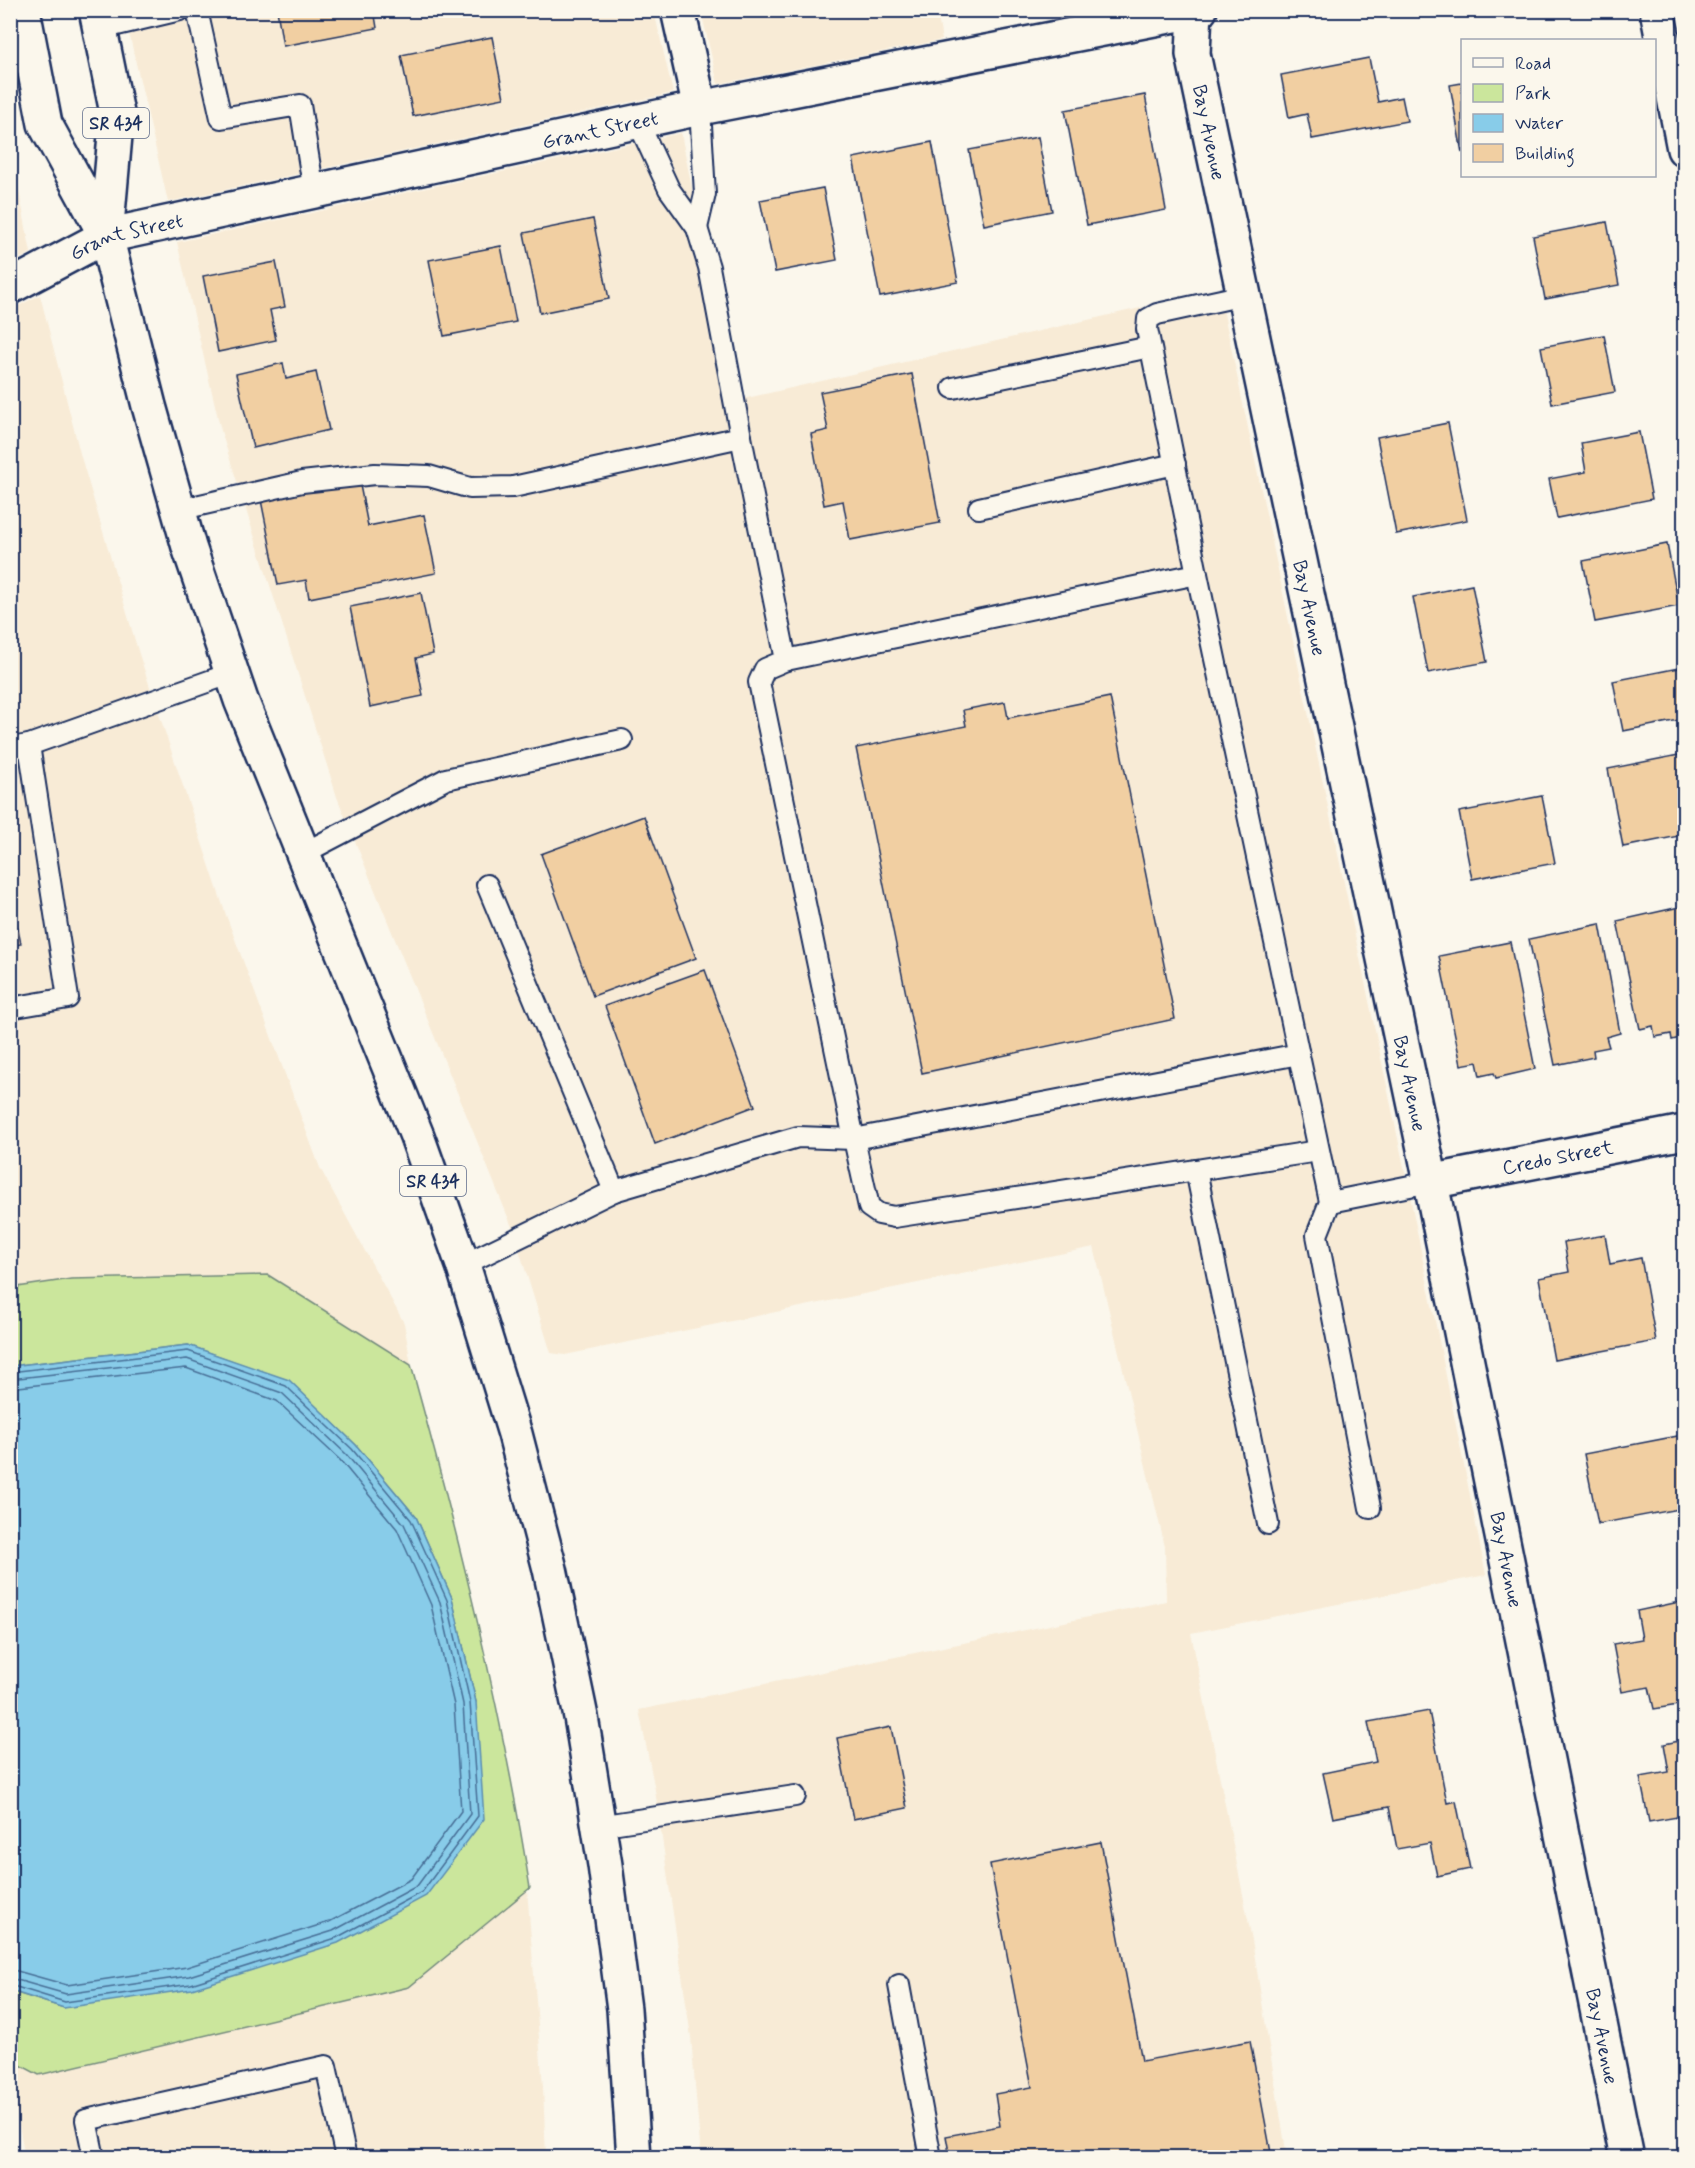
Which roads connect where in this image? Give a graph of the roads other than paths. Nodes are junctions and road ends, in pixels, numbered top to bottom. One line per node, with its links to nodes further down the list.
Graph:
1 (23, 10): 13 (street, SR 434)
2 (180, 10): 7 (lane)
3 (197, 10): 11 (lane)
4 (678, 10): 8 (street)
5 (1657, 10): 10 (street)
6 (1196, 11): 8 (street, Grant Street); 15 (street, Bay Avenue)
7 (98, 20): 13 (street, SR 434)
8 (700, 108): 9 (street, Grant Street); 12 (lane)
9 (638, 122): 11 (street, Grant Street); 12 (lane)
10 (1684, 149)
11 (314, 192): 13 (street, Grant Street)
12 (697, 228): 18 (lane)
13 (106, 236): 14 (street, Grant Street); 21 (street, SR 434)
14 (10, 287)
15 (1244, 295): 16 (lane); 35 (street, Bay Avenue)
16 (1150, 347): 17 (lane); 19 (lane)
17 (953, 388)
18 (741, 437): 21 (lane); 23 (lane)
19 (1175, 464): 20 (lane); 22 (lane)
20 (979, 508)
21 (178, 510): 24 (street, SR 434)
22 (1197, 574): 23 (lane); 30 (lane)
23 (786, 660): 32 (lane)
24 (232, 673): 26 (lane); 27 (street, SR 434)
25 (622, 740): 27 (lane)
26 (20, 747): 29 (lane)
27 (302, 854): 38 (street, SR 434)
28 (487, 885): 36 (lane)
29 (10, 1008)
30 (1299, 1054): 32 (lane); 33 (lane)
31 (1684, 1132): 35 (street, Credo Street)
32 (854, 1139): 34 (lane); 36 (lane)
33 (1318, 1151): 34 (lane); 37 (lane)
34 (1196, 1170): 40 (lane)
35 (1430, 1182): 37 (lane); 48 (street, Bay Avenue)
36 (615, 1191): 38 (lane)
37 (1330, 1202): 39 (lane)
38 (463, 1265): 42 (street, SR 434)
39 (1370, 1508)
40 (1268, 1524)
41 (795, 1796): 42 (lane)
42 (598, 1826): 46 (street, SR 434)
43 (899, 1985): 47 (lane)
44 (94, 2157): 45 (lane)
45 (346, 2157)
46 (634, 2157)
47 (931, 2157)
48 (1627, 2157)

